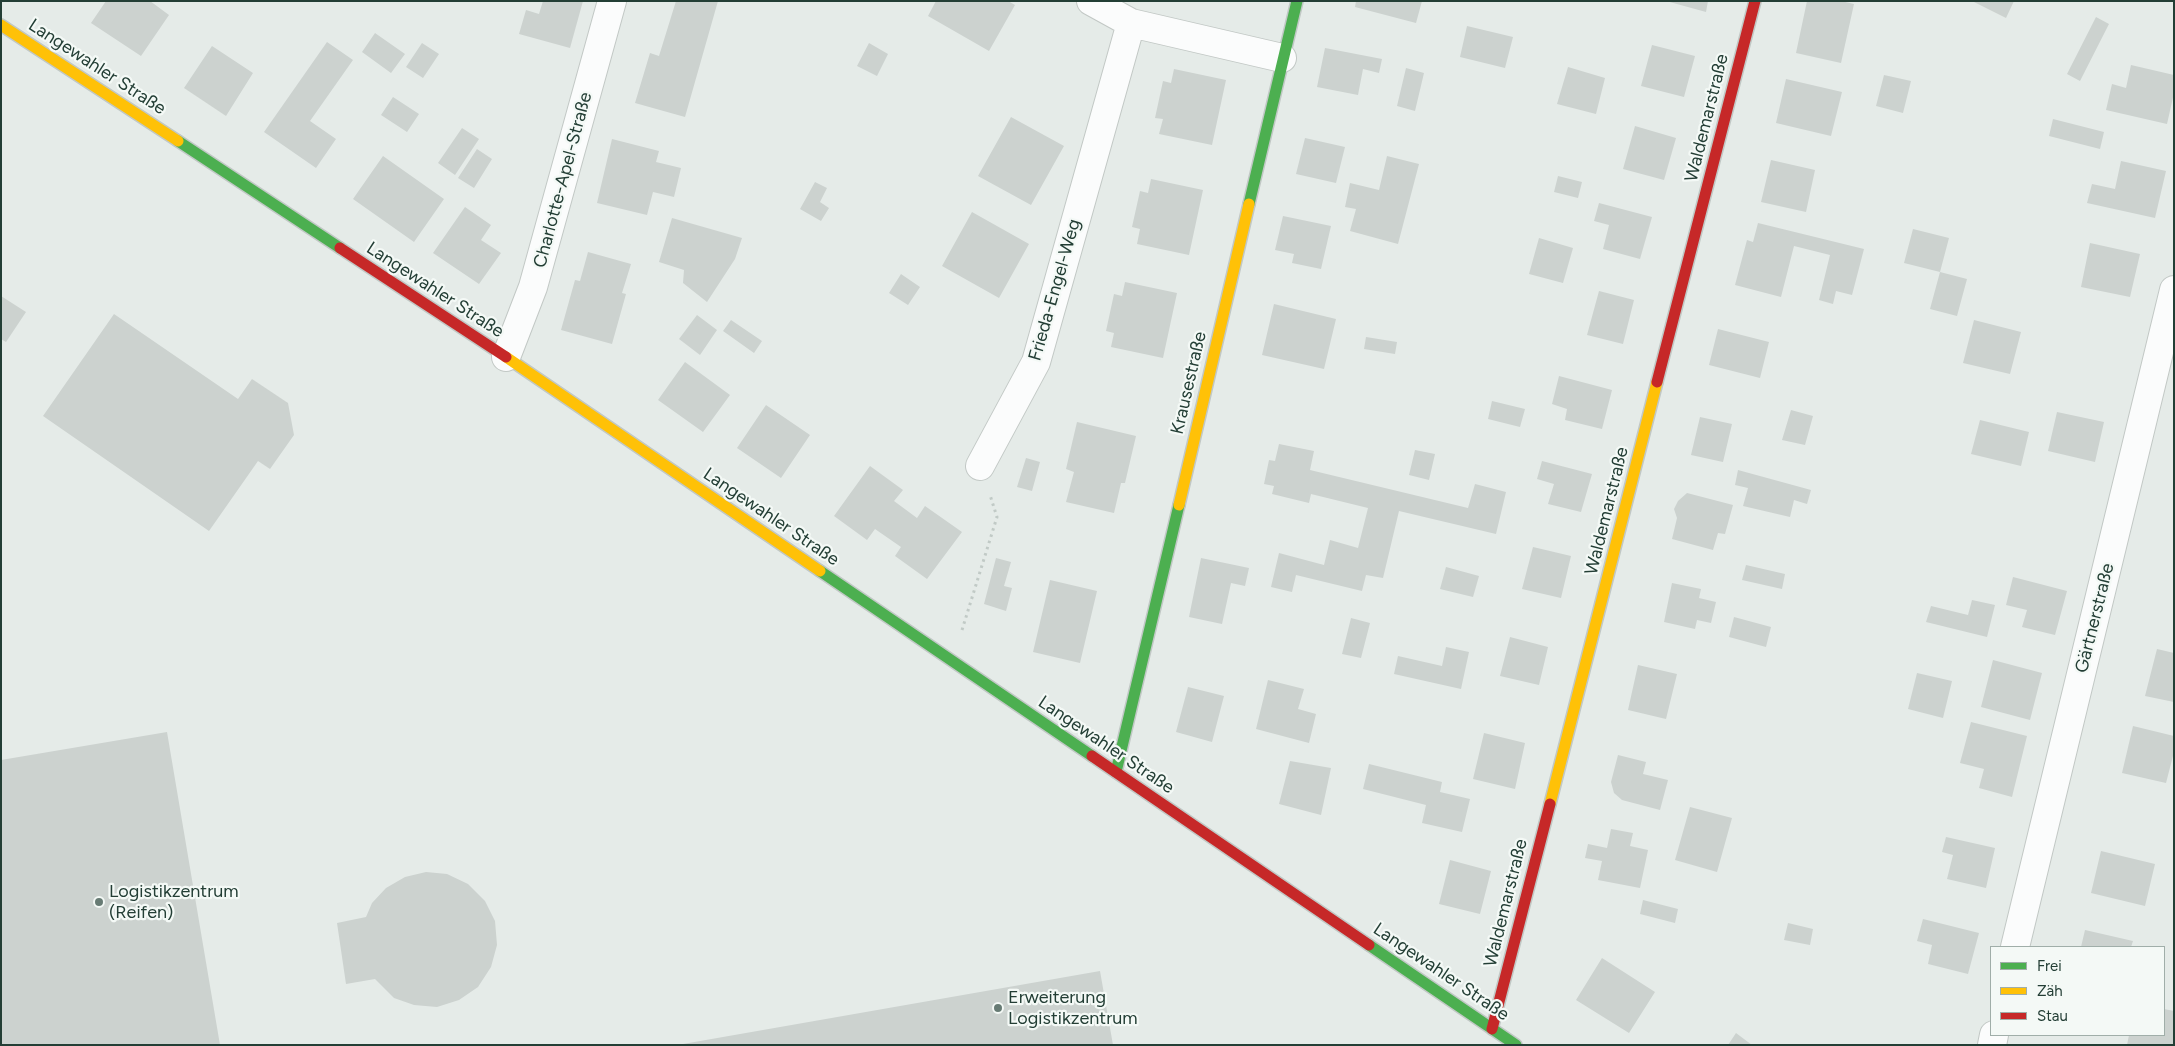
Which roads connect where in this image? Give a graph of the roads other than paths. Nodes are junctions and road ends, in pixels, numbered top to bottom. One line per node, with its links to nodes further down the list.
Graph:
1 (612, 1): 9 (street, Charlotte-Apel-Straße)
2 (1091, 1): 5 (street)
3 (1297, 1): 7 (street, Krausestraße)
4 (1755, 1): 13 (street, Waldemarstraße)
5 (1131, 23): 7 (street); 10 (street, Frieda-Engel-Weg)
6 (1, 25): 9 (street, Langewahler Straße)
7 (1282, 58): 11 (street, Krausestraße)
8 (2174, 290): 12 (street, Gärtnerstraße)
9 (506, 357): 11 (street, Langewahler Straße)
10 (980, 466)
11 (1116, 772): 13 (street, Langewahler Straße)
12 (2015, 946)
13 (1492, 1029): 14 (street, Langewahler Straße)
14 (1516, 1045)

